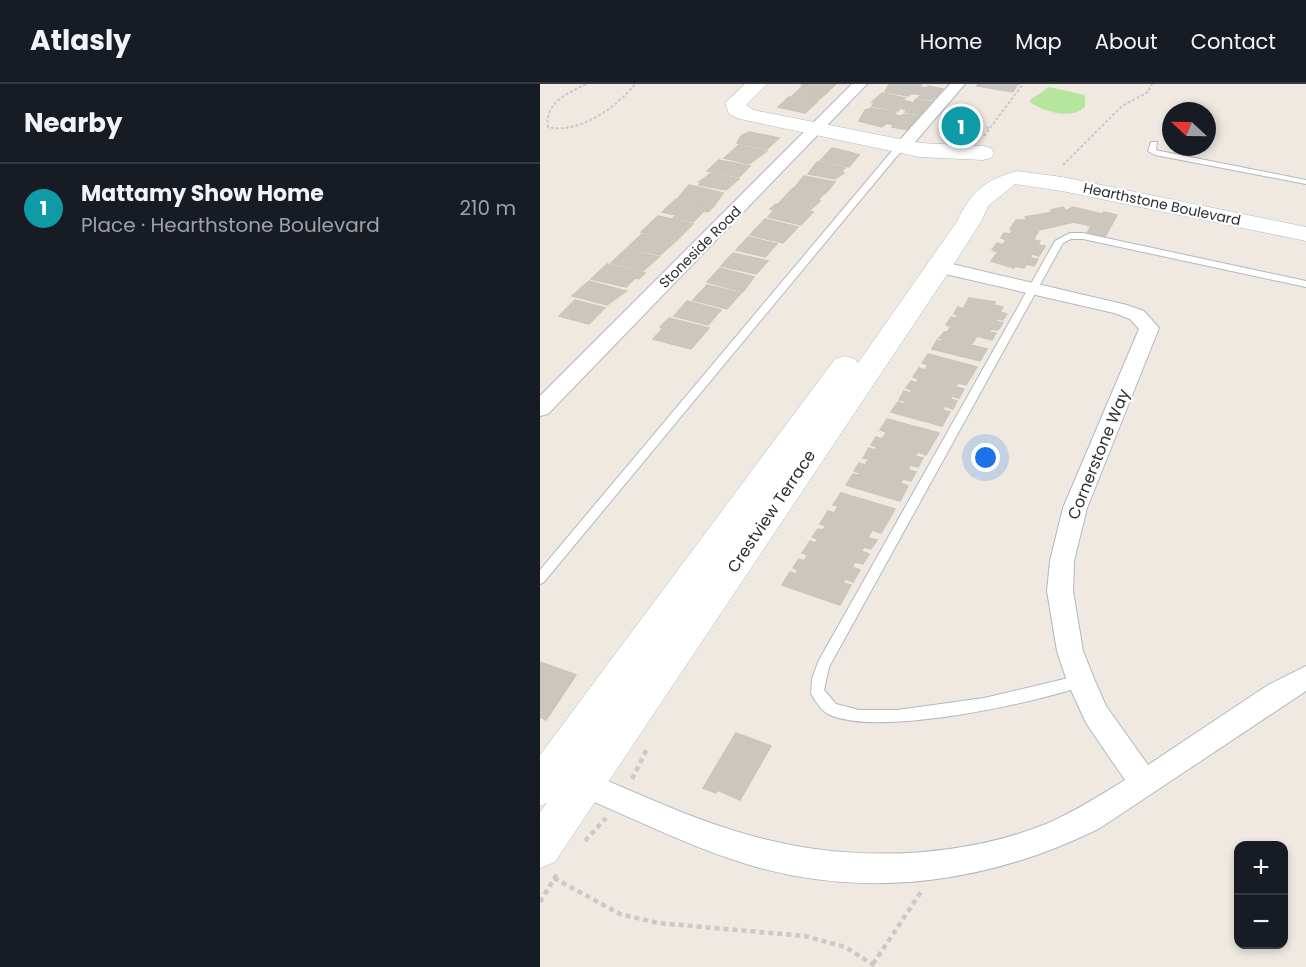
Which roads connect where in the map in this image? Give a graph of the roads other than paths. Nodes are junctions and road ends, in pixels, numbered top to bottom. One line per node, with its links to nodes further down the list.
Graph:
1 (756, 84): 4 (street, Hearthstone Boulevard)
2 (860, 84): 4 (street, Stoneside Road)
3 (958, 84): 6 (street)
4 (816, 129): 6 (street, Hearthstone Boulevard); 14 (street, Stoneside Road)
5 (1154, 144): 8 (lane)
6 (912, 148): 7 (street, Hearthstone Boulevard); 15 (lane)
7 (995, 164): 9 (street, Hearthstone Boulevard); 10 (street, Hearthstone Boulevard); 11 (street, Crestview Terrace); 18 (street, Crestview Terrace)
8 (1306, 182)
9 (1306, 224)
10 (1306, 234)
11 (939, 267): 13 (street, Cornerstone Way); 18 (street, Crestview Terrace)
12 (1306, 284): 13 (lane)
13 (1031, 288): 17 (street, Cornerstone Way); 17 (lane)
14 (540, 409)
15 (540, 579)
16 (1306, 677): 19 (street)
17 (1081, 681): 19 (street, Cornerstone Way)
18 (554, 777): 19 (street); 20 (street, Crestview Terrace)
19 (1144, 783)
20 (547, 863)

